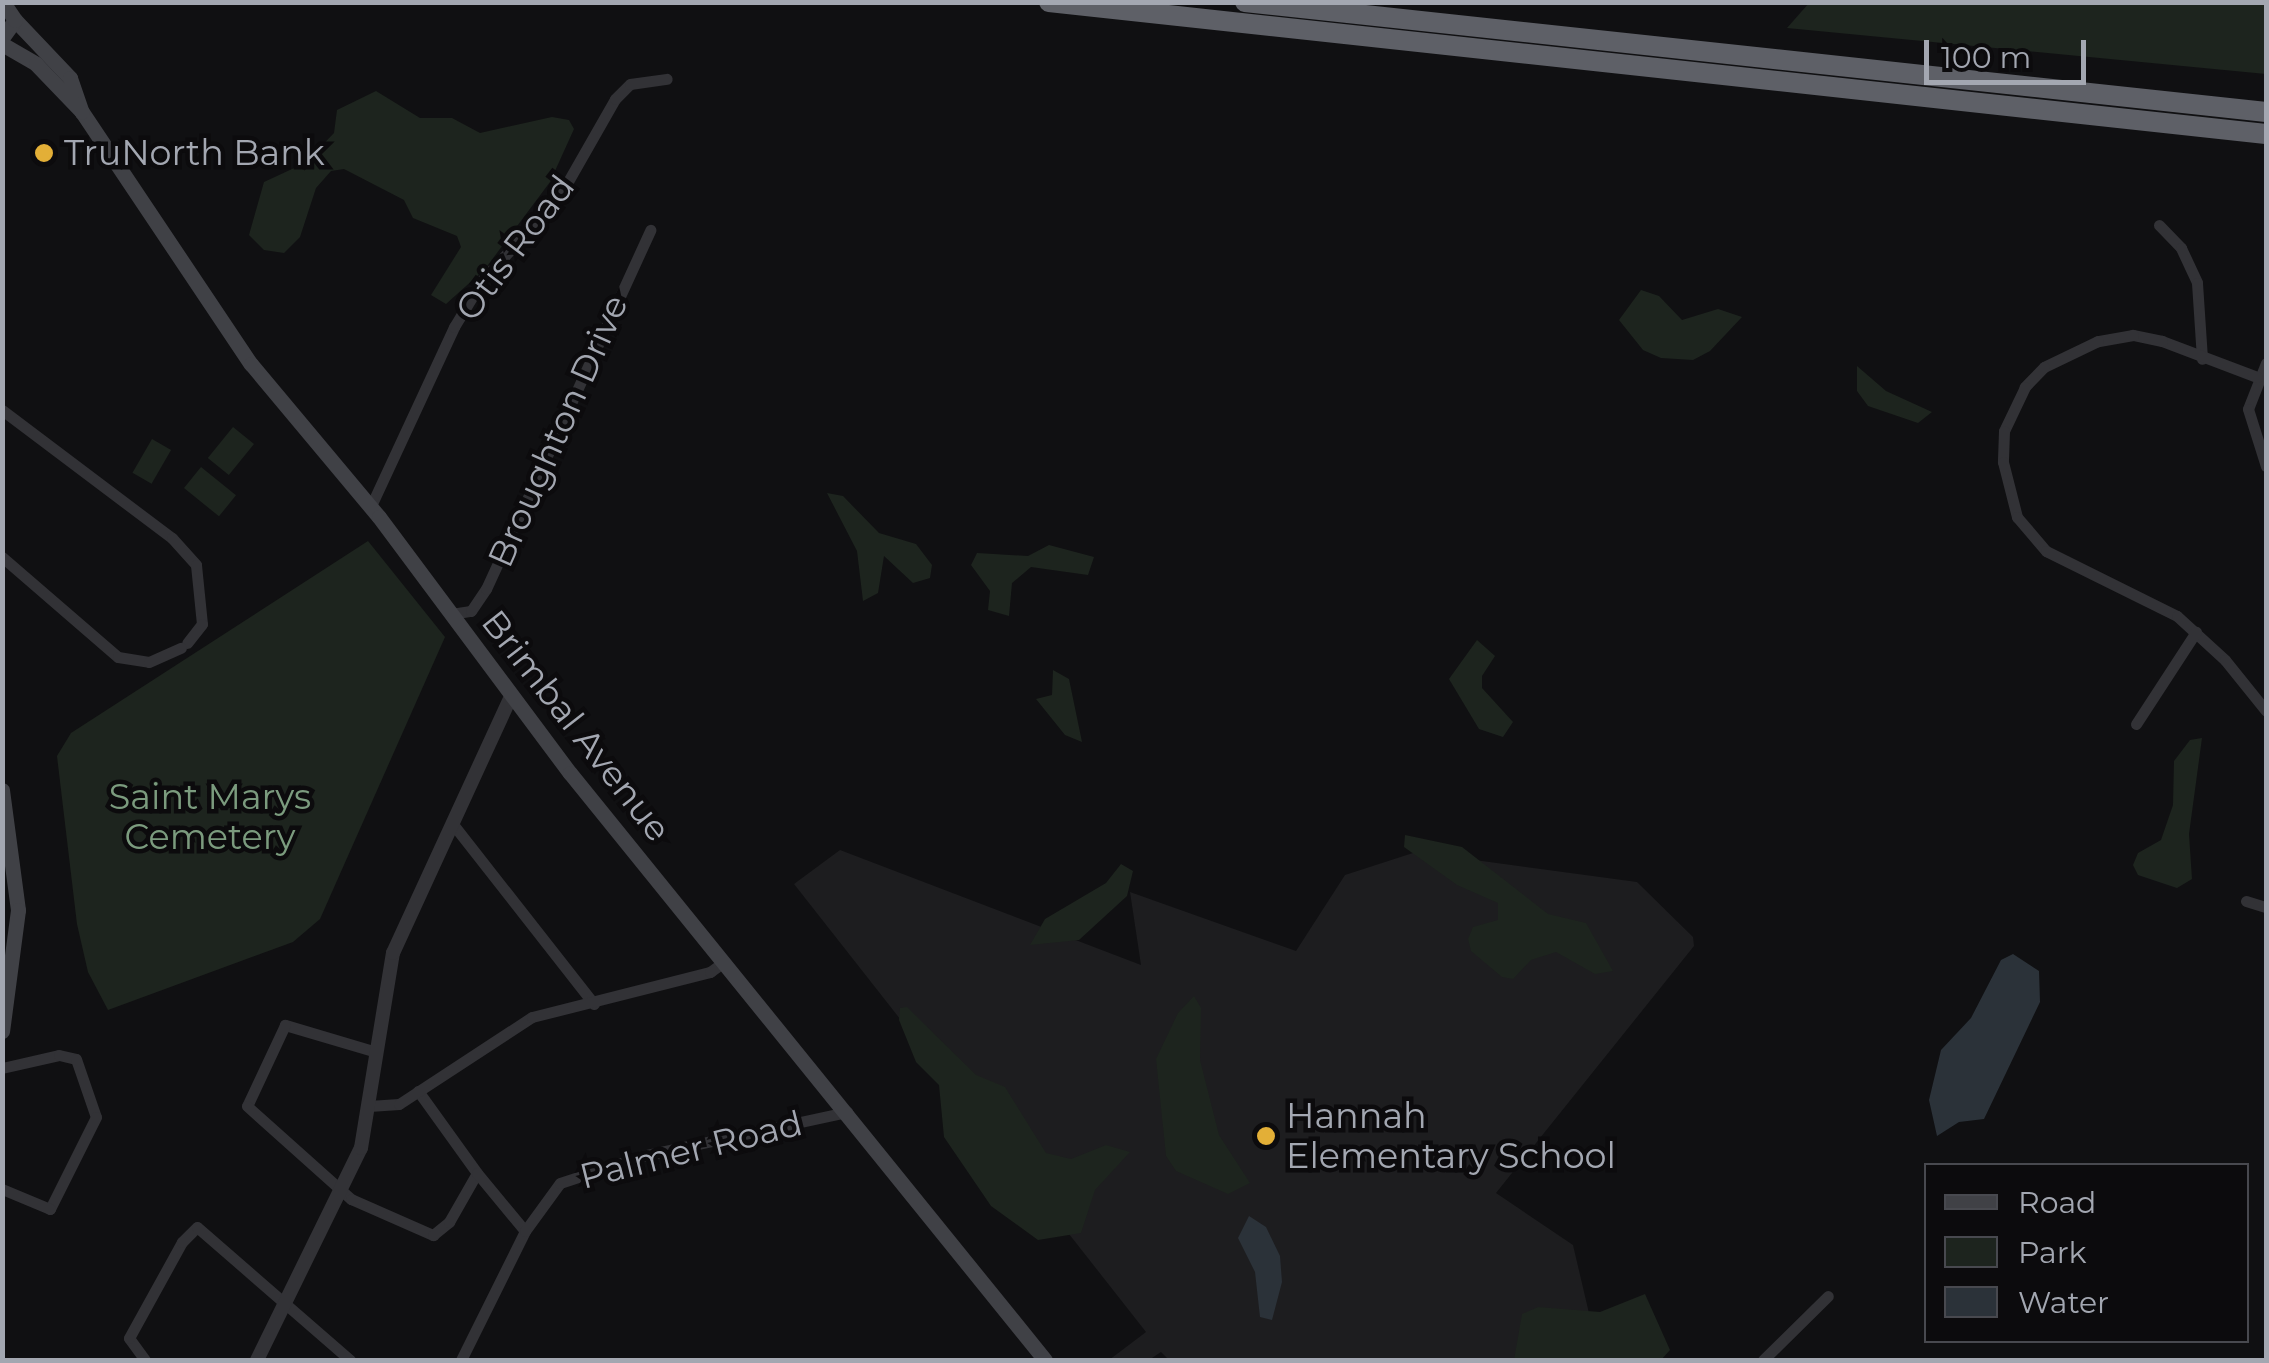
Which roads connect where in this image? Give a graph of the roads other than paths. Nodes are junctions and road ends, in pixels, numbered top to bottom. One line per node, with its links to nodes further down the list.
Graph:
1 (3, 2): 4 (main road)
2 (1049, 2): 9 (highway)
3 (1245, 2): 8 (highway)
4 (15, 20): 5 (main road); 7 (main road)
5 (2, 41): 7 (main road)
6 (667, 78): 17 (street, Otis Road)
7 (82, 112): 17 (main road, Brimbal Avenue)
8 (2266, 112)
9 (2266, 134)
10 (2159, 225): 12 (street)
11 (650, 230): 19 (street, Broughton Drive)
12 (2202, 359): 14 (street); 20 (street)
13 (2266, 363): 14 (street)
14 (2256, 377): 16 (street)
15 (2, 410): 18 (street)
16 (2266, 466)
17 (370, 508): 19 (main road, Brimbal Avenue)
18 (2, 557)
19 (451, 614): 21 (main road, Brimbal Avenue)
20 (2196, 632): 22 (street); 23 (street)
21 (510, 696): 25 (street); 28 (main road, Brimbal Avenue)
22 (2266, 711)
23 (2136, 724)
24 (2, 790): 30 (main road)
25 (452, 824): 29 (street); 31 (street)
26 (2246, 901): 27 (street)
27 (2266, 907)
28 (724, 962): 29 (street); 35 (main road, Brimbal Avenue)
29 (594, 1004): 33 (street)
30 (2, 1031)
31 (373, 1051): 34 (street); 38 (street)
32 (2, 1068): 37 (street)
33 (418, 1092): 34 (street); 36 (street)
34 (370, 1106): 38 (street)
35 (847, 1112): 39 (street, Palmer Road); 46 (main road, Brimbal Avenue)
36 (476, 1173): 38 (street); 39 (street)
37 (2, 1188)
38 (341, 1191): 41 (street)
39 (525, 1231): 45 (street, Palmer Road)
40 (1828, 1296): 47 (street)
41 (285, 1304): 42 (street); 43 (street); 44 (street)
42 (145, 1360)
43 (256, 1360)
44 (350, 1360)
45 (461, 1360)
46 (1045, 1360)
47 (1763, 1360)

